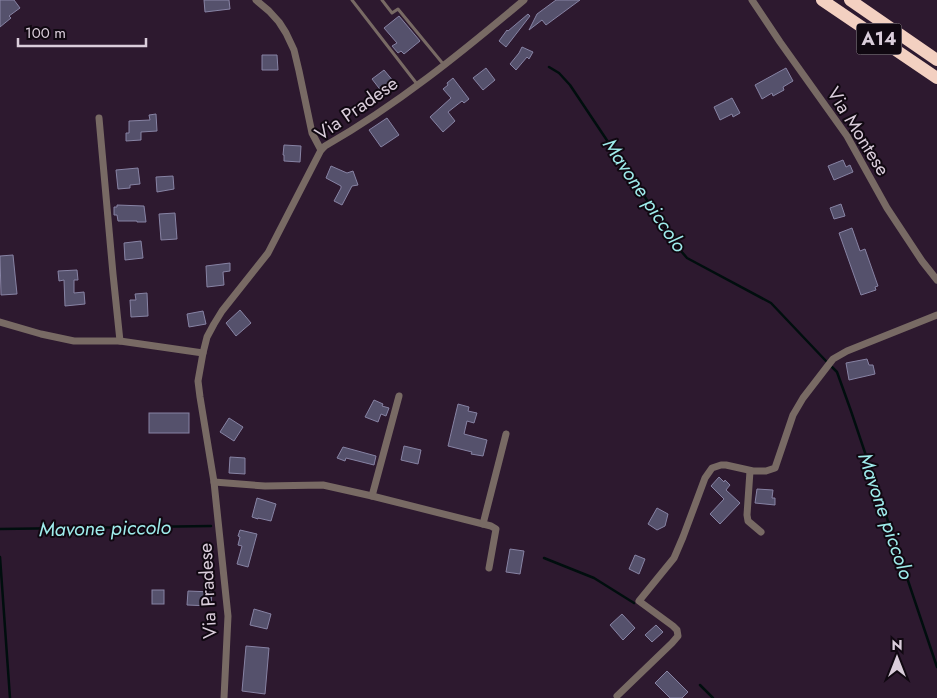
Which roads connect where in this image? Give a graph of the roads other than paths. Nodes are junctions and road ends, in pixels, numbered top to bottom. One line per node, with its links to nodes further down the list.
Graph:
1 (256, 0): 13 (street)
2 (352, 0): 11 (lane)
3 (382, 0): 9 (lane)
4 (524, 0): 9 (street, Via Pradese)
5 (752, 0): 14 (street, Via Montese)
6 (822, 0): 10 (highway, A14)
7 (850, 0): 8 (highway, A14)
8 (937, 60)
9 (444, 66): 11 (street, Via Pradese)
10 (937, 78)
11 (418, 85): 13 (street, Via Pradese)
12 (100, 118): 17 (street)
13 (321, 150): 18 (street, Via Pradese)
14 (937, 280)
15 (937, 315): 21 (street)
16 (0, 322): 17 (street)
17 (120, 341): 18 (street)
18 (203, 353): 22 (street, Via Pradese)
19 (399, 396): 23 (street)
20 (506, 434): 24 (street)
21 (750, 471): 25 (street); 27 (street)
22 (214, 482): 23 (street); 28 (street, Via Pradese)
23 (372, 496): 24 (street)
24 (483, 524): 26 (street)
25 (762, 532)
26 (490, 568)
27 (616, 696)
28 (224, 698)

